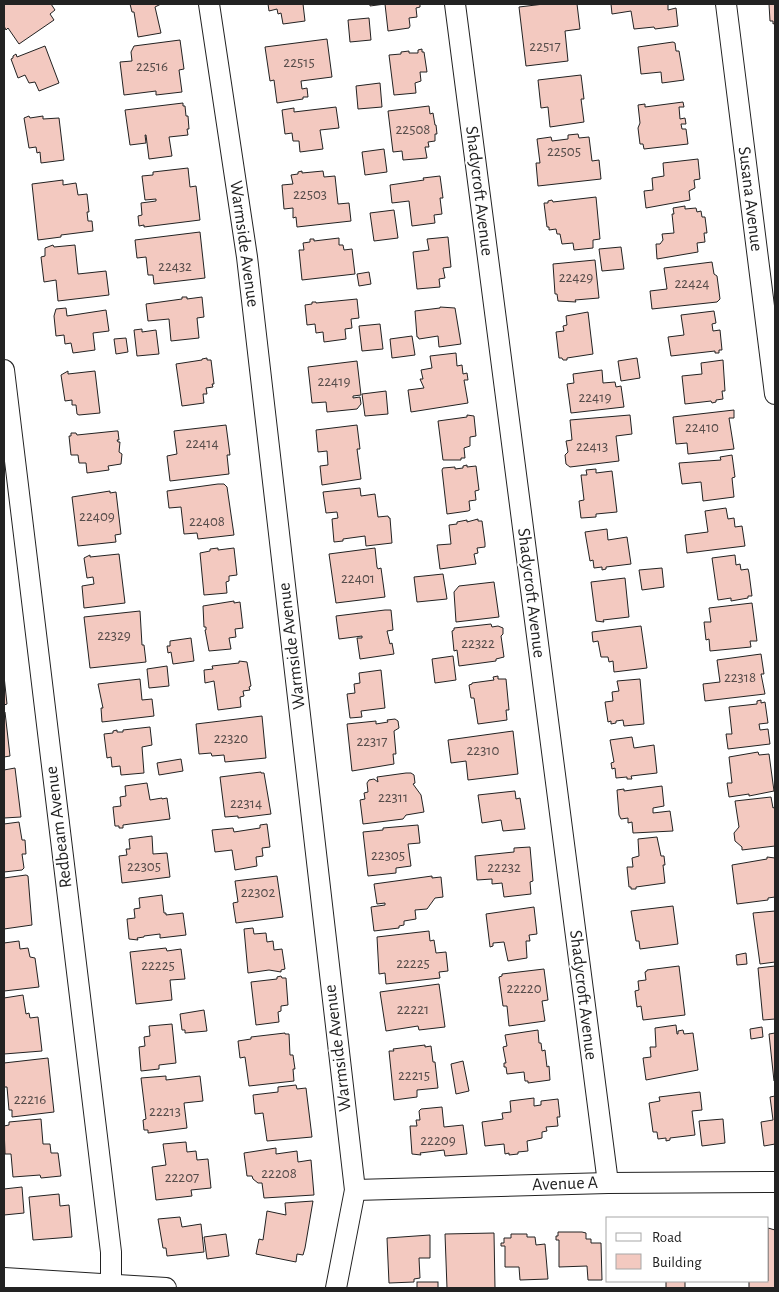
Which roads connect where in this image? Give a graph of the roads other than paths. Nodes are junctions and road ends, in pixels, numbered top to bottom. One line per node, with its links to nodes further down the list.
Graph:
1 (209, 4): 8 (street, Warmside Avenue)
2 (455, 4): 6 (street, Shadycroft Avenue)
3 (726, 4): 5 (street, Susana Avenue)
4 (4, 370): 10 (street, Redbeam Avenue)
5 (775, 394)
6 (608, 1182): 7 (street, Avenue A); 8 (street, Avenue A)
7 (775, 1182)
8 (355, 1190): 12 (street, Warmside Avenue)
9 (4, 1278): 10 (street)
10 (111, 1284): 11 (street)
11 (166, 1288)
12 (336, 1288)

